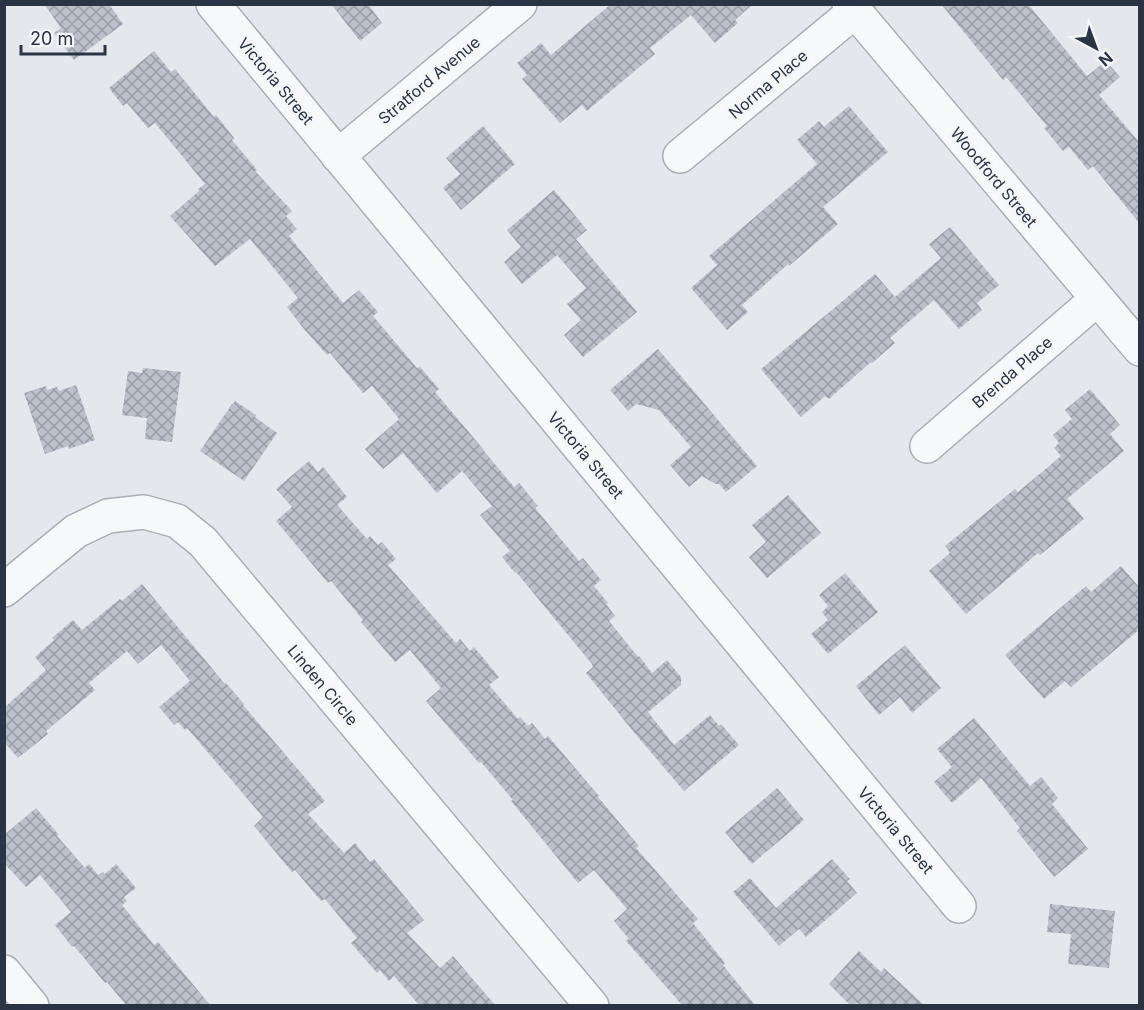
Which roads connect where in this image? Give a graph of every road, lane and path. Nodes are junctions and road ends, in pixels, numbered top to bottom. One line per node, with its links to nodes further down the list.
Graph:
1 (213, 4): 4 (street, Victoria Street)
2 (520, 4): 4 (street, Stratford Avenue)
3 (852, 8): 5 (street, Norma Place); 6 (street, Woodford Street)
4 (338, 156): 10 (street, Victoria Street)
5 (680, 156)
6 (1097, 299): 7 (street, Woodford Street); 8 (street, Brenda Place)
7 (1140, 349)
8 (927, 446)
9 (4, 590): 13 (street, Linden Circle)
10 (959, 906)
11 (4, 972): 12 (street)
12 (32, 1005)
13 (592, 1005)

